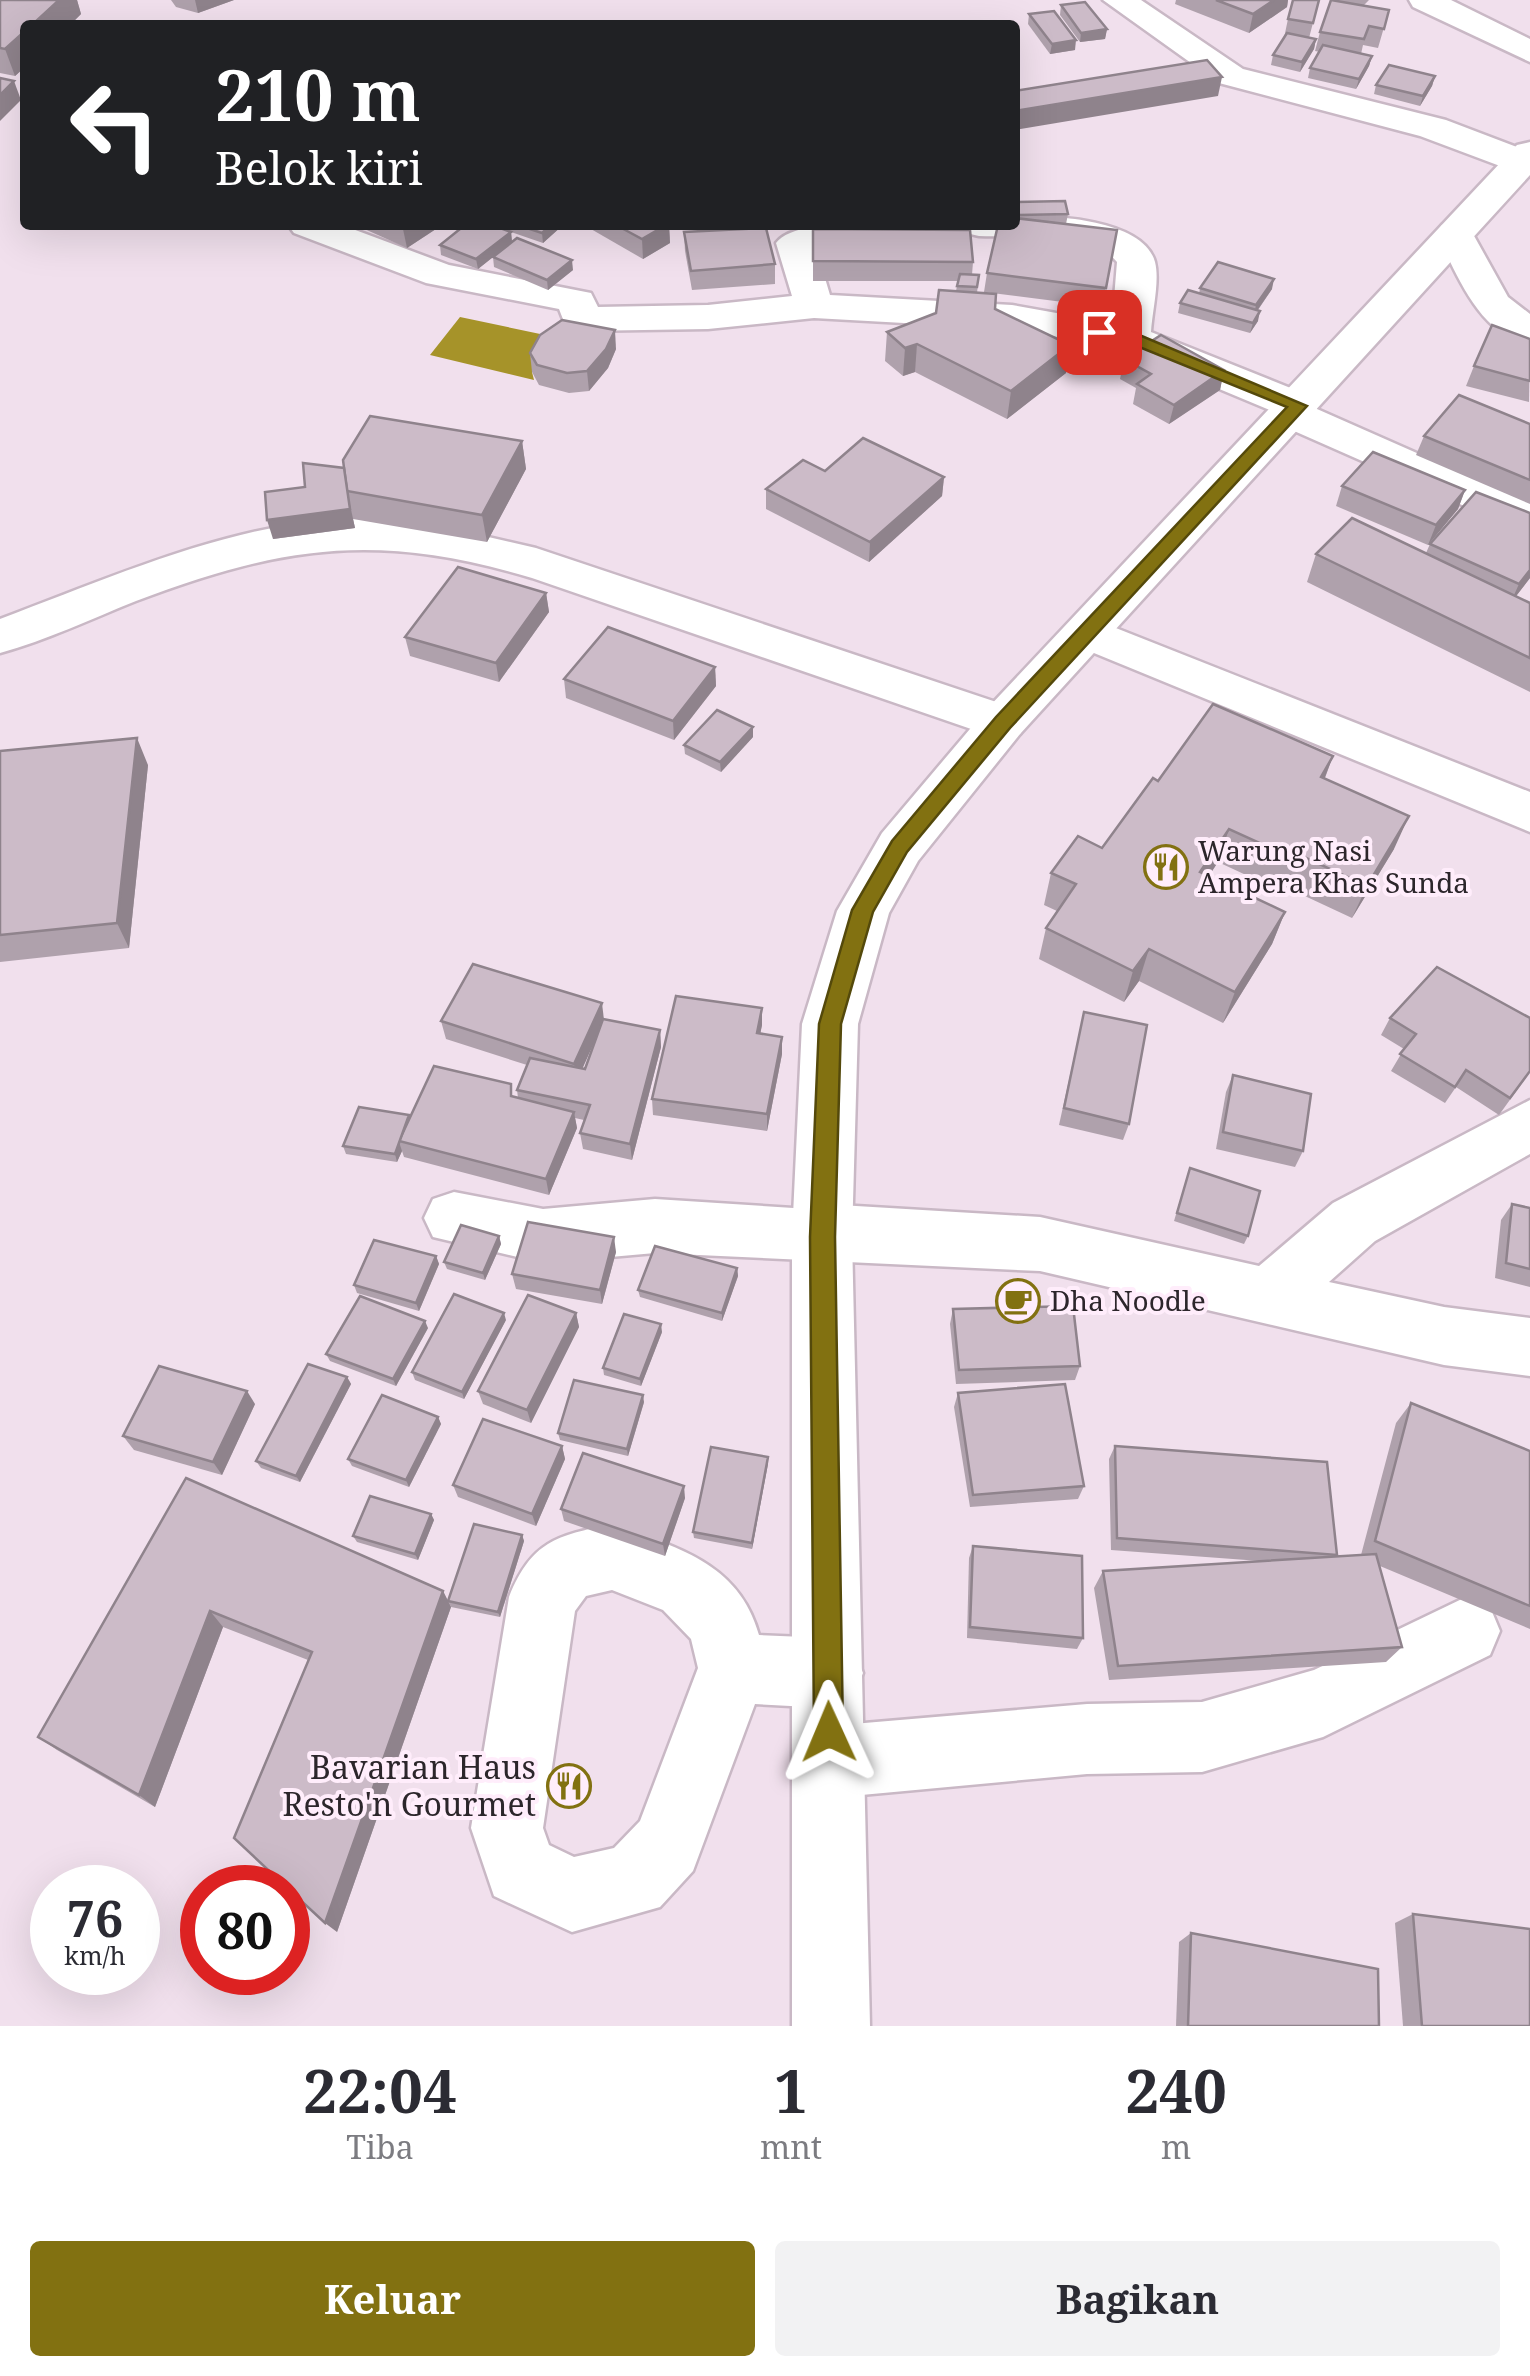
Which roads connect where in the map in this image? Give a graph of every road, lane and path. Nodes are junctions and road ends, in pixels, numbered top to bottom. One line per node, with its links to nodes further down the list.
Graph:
1 (1119, 0): 4 (main road)
2 (1424, 0): 3 (main road)
3 (1530, 52)
4 (1526, 157): 8 (main road)
5 (1020, 228): 11 (main road)
6 (321, 230): 9 (main road)
7 (842, 230): 9 (main road)
8 (1455, 234): 10 (main road); 12 (main road)
9 (814, 306): 11 (main road)
10 (1530, 334)
11 (1131, 338): 12 (main road)
12 (1295, 410): 13 (main road); 14 (main road)
13 (1530, 520)
14 (1088, 633): 16 (main road); 17 (main road)
15 (0, 637): 16 (main road)
16 (1003, 722): 20 (main road)
17 (1530, 813)
18 (1530, 1125): 21 (main road)
19 (454, 1218): 20 (main road)
20 (822, 1234): 21 (main road); 25 (main road)
21 (1270, 1295): 22 (main road)
22 (1530, 1347)
23 (1466, 1632): 26 (main road)
24 (733, 1668): 24 (main road); 25 (main road)
25 (828, 1673): 26 (main road)
26 (829, 1762): 27 (main road)
27 (830, 2026)

